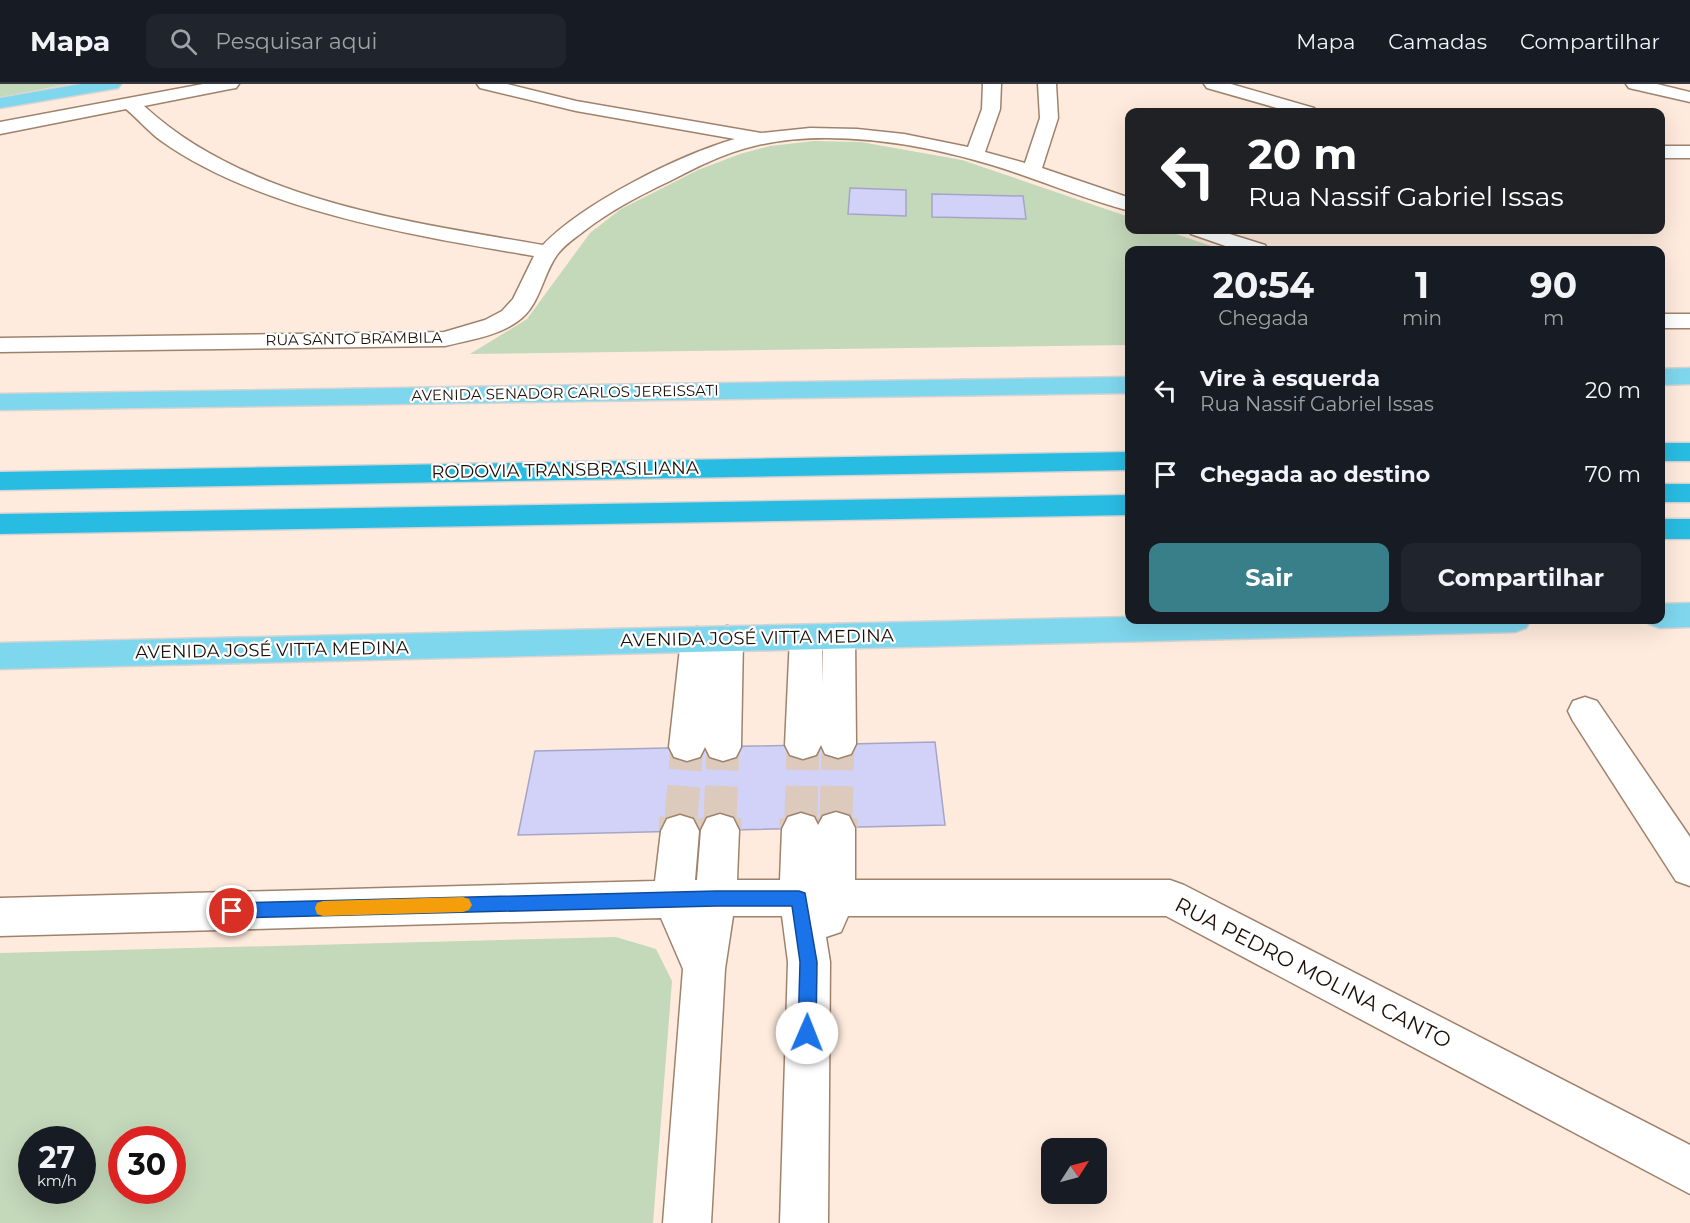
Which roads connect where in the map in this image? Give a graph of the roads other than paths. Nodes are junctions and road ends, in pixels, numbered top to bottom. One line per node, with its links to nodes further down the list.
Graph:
1 (112, 84): 9 (main road)
2 (230, 84): 10 (street)
3 (486, 84): 13 (street)
4 (992, 84): 16 (street)
5 (1047, 84): 17 (street)
6 (1213, 84): 11 (street)
7 (1635, 84): 8 (street)
8 (1690, 97)
9 (0, 103)
10 (131, 104): 12 (street); 21 (street)
11 (1294, 108)
12 (0, 128)
13 (762, 138): 16 (street, RUA SANTO BRAMBILA); 21 (street, RUA SANTO BRAMBILA)
14 (1665, 152): 15 (street)
15 (1690, 152)
16 (975, 153): 17 (street, RUA SANTO BRAMBILA)
17 (1032, 170): 18 (street, RUA SANTO BRAMBILA)
18 (1125, 203)
19 (1210, 234): 20 (street)
20 (1245, 246)
21 (547, 252): 24 (street, RUA SANTO BRAMBILA)
22 (1665, 321): 23 (street)
23 (1690, 321)
24 (0, 345)
25 (1690, 376): 26 (main road)
26 (1665, 377)
27 (1125, 385): 28 (main road, AVENIDA SENADOR CARLOS JEREISSATI)
28 (0, 402)
29 (1665, 452): 30 (highway)
30 (1690, 452)
31 (1125, 461): 32 (highway, RODOVIA TRANSBRASILIANA)
32 (0, 481)
33 (1665, 493): 34 (highway)
34 (1690, 493)
35 (1125, 506): 36 (highway)
36 (0, 524)
37 (1665, 529): 38 (highway)
38 (1690, 530)
39 (1690, 615): 40 (main road)
40 (1665, 616)
41 (1346, 624): 42 (main road, AVENIDA JOSÉ VITTA MEDINA)
42 (839, 636): 43 (main road, AVENIDA JOSÉ VITTA MEDINA); 47 (street)
43 (806, 637): 44 (main road, AVENIDA JOSÉ VITTA MEDINA); 48 (street)
44 (712, 639): 45 (main road, AVENIDA JOSÉ VITTA MEDINA); 49 (street); 50 (street)
45 (0, 656)
46 (1585, 711): 54 (street)
47 (838, 744)
48 (803, 745)
49 (687, 747)
50 (723, 747)
51 (818, 828): 56 (street)
52 (720, 830): 55 (street)
53 (680, 831): 57 (street)
54 (1690, 869)
55 (716, 898): 56 (street, RUA PEDRO MOLINA CANTO); 57 (street, RUA PEDRO MOLINA CANTO); 59 (street)
56 (817, 899): 60 (street, RUA PEDRO MOLINA CANTO); 62 (street)
57 (673, 900): 58 (street, RUA PEDRO MOLINA CANTO); 59 (street)
58 (0, 917)
59 (704, 969): 61 (street)
60 (1690, 1170)
61 (687, 1223)
62 (804, 1223)

